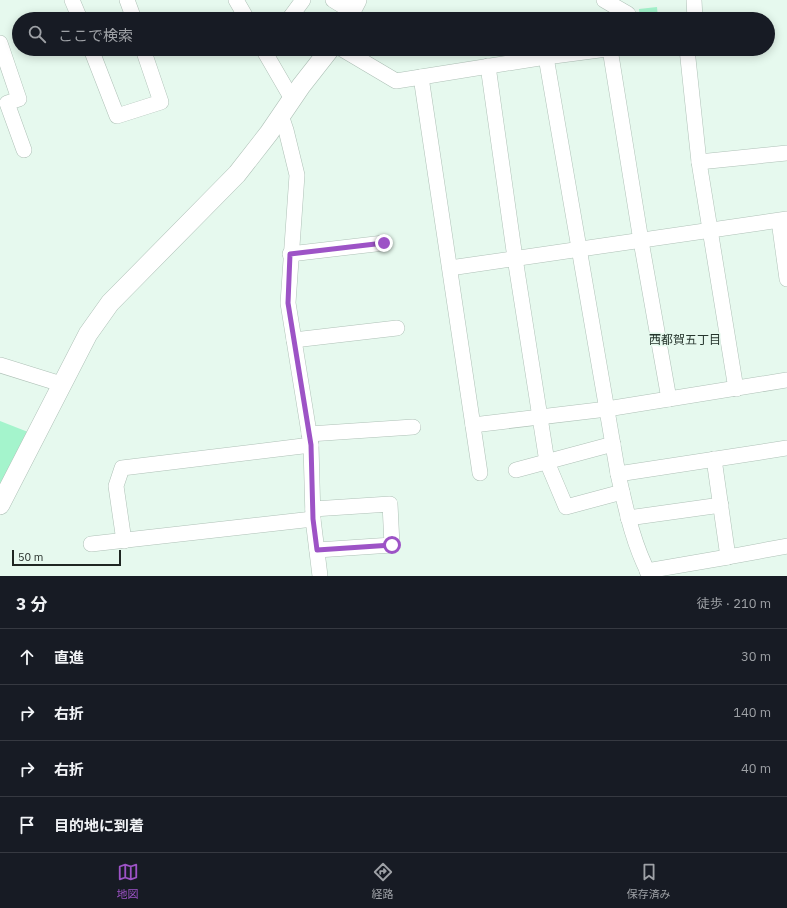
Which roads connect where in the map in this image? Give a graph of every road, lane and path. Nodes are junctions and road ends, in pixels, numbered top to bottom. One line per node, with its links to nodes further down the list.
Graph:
1 (72, 0): 9 (street)
2 (127, 0): 10 (street)
3 (236, 0): 11 (street)
4 (303, 0): 12 (street)
5 (333, 0): 8 (street)
6 (604, 0): 13 (street)
7 (694, 0): 14 (street)
8 (352, 10)
9 (77, 12)
10 (131, 12)
11 (243, 12)
12 (294, 12)
13 (625, 12)
14 (695, 12)
15 (0, 42): 29 (street)
16 (94, 56): 17 (street)
17 (145, 56)
18 (268, 56): 27 (street)
19 (325, 56): 27 (street)
20 (354, 56): 26 (street)
21 (554, 56): 24 (street)
22 (611, 56): 34 (street)
23 (688, 56): 31 (street)
24 (546, 57): 25 (street); 36 (street)
25 (488, 66): 26 (street); 38 (street)
26 (421, 77): 39 (street)
27 (292, 98): 28 (street)
28 (279, 117): 37 (street); 45 (street)
29 (24, 150)
30 (787, 153): 31 (street)
31 (699, 162): 33 (street)
32 (783, 220): 33 (street); 40 (street)
33 (710, 231): 34 (street); 46 (street)
34 (641, 240): 36 (street); 47 (street)
35 (384, 243): 37 (street)
36 (580, 249): 38 (street); 48 (street)
37 (290, 254): 42 (street)
38 (515, 258): 39 (street); 49 (street)
39 (450, 268): 50 (street)
40 (787, 279)
41 (397, 328): 42 (street)
42 (294, 340): 52 (street)
43 (0, 365): 45 (street)
44 (787, 380): 46 (street)
45 (61, 384): 61 (street)
46 (736, 389): 47 (street)
47 (669, 399): 48 (street)
48 (607, 409): 49 (street); 53 (street)
49 (540, 417): 50 (street); 56 (street)
50 (473, 425): 58 (street)
51 (413, 427): 52 (street)
52 (310, 439): 63 (street); 65 (street)
53 (613, 444): 56 (street); 59 (street)
54 (787, 448): 55 (street)
55 (714, 459): 59 (street); 62 (street)
56 (547, 462): 57 (street); 60 (street)
57 (516, 470)
58 (480, 473)
59 (618, 474): 60 (street)
60 (622, 492): 64 (street)
61 (0, 505)
62 (721, 505): 64 (street); 69 (street)
63 (313, 514): 65 (street); 68 (street); 68 (street)
64 (628, 518): 70 (street)
65 (124, 541): 66 (street)
66 (91, 544)
67 (787, 546): 69 (street)
68 (317, 550): 71 (street)
69 (728, 557): 70 (street)
70 (648, 573)
71 (320, 576)

